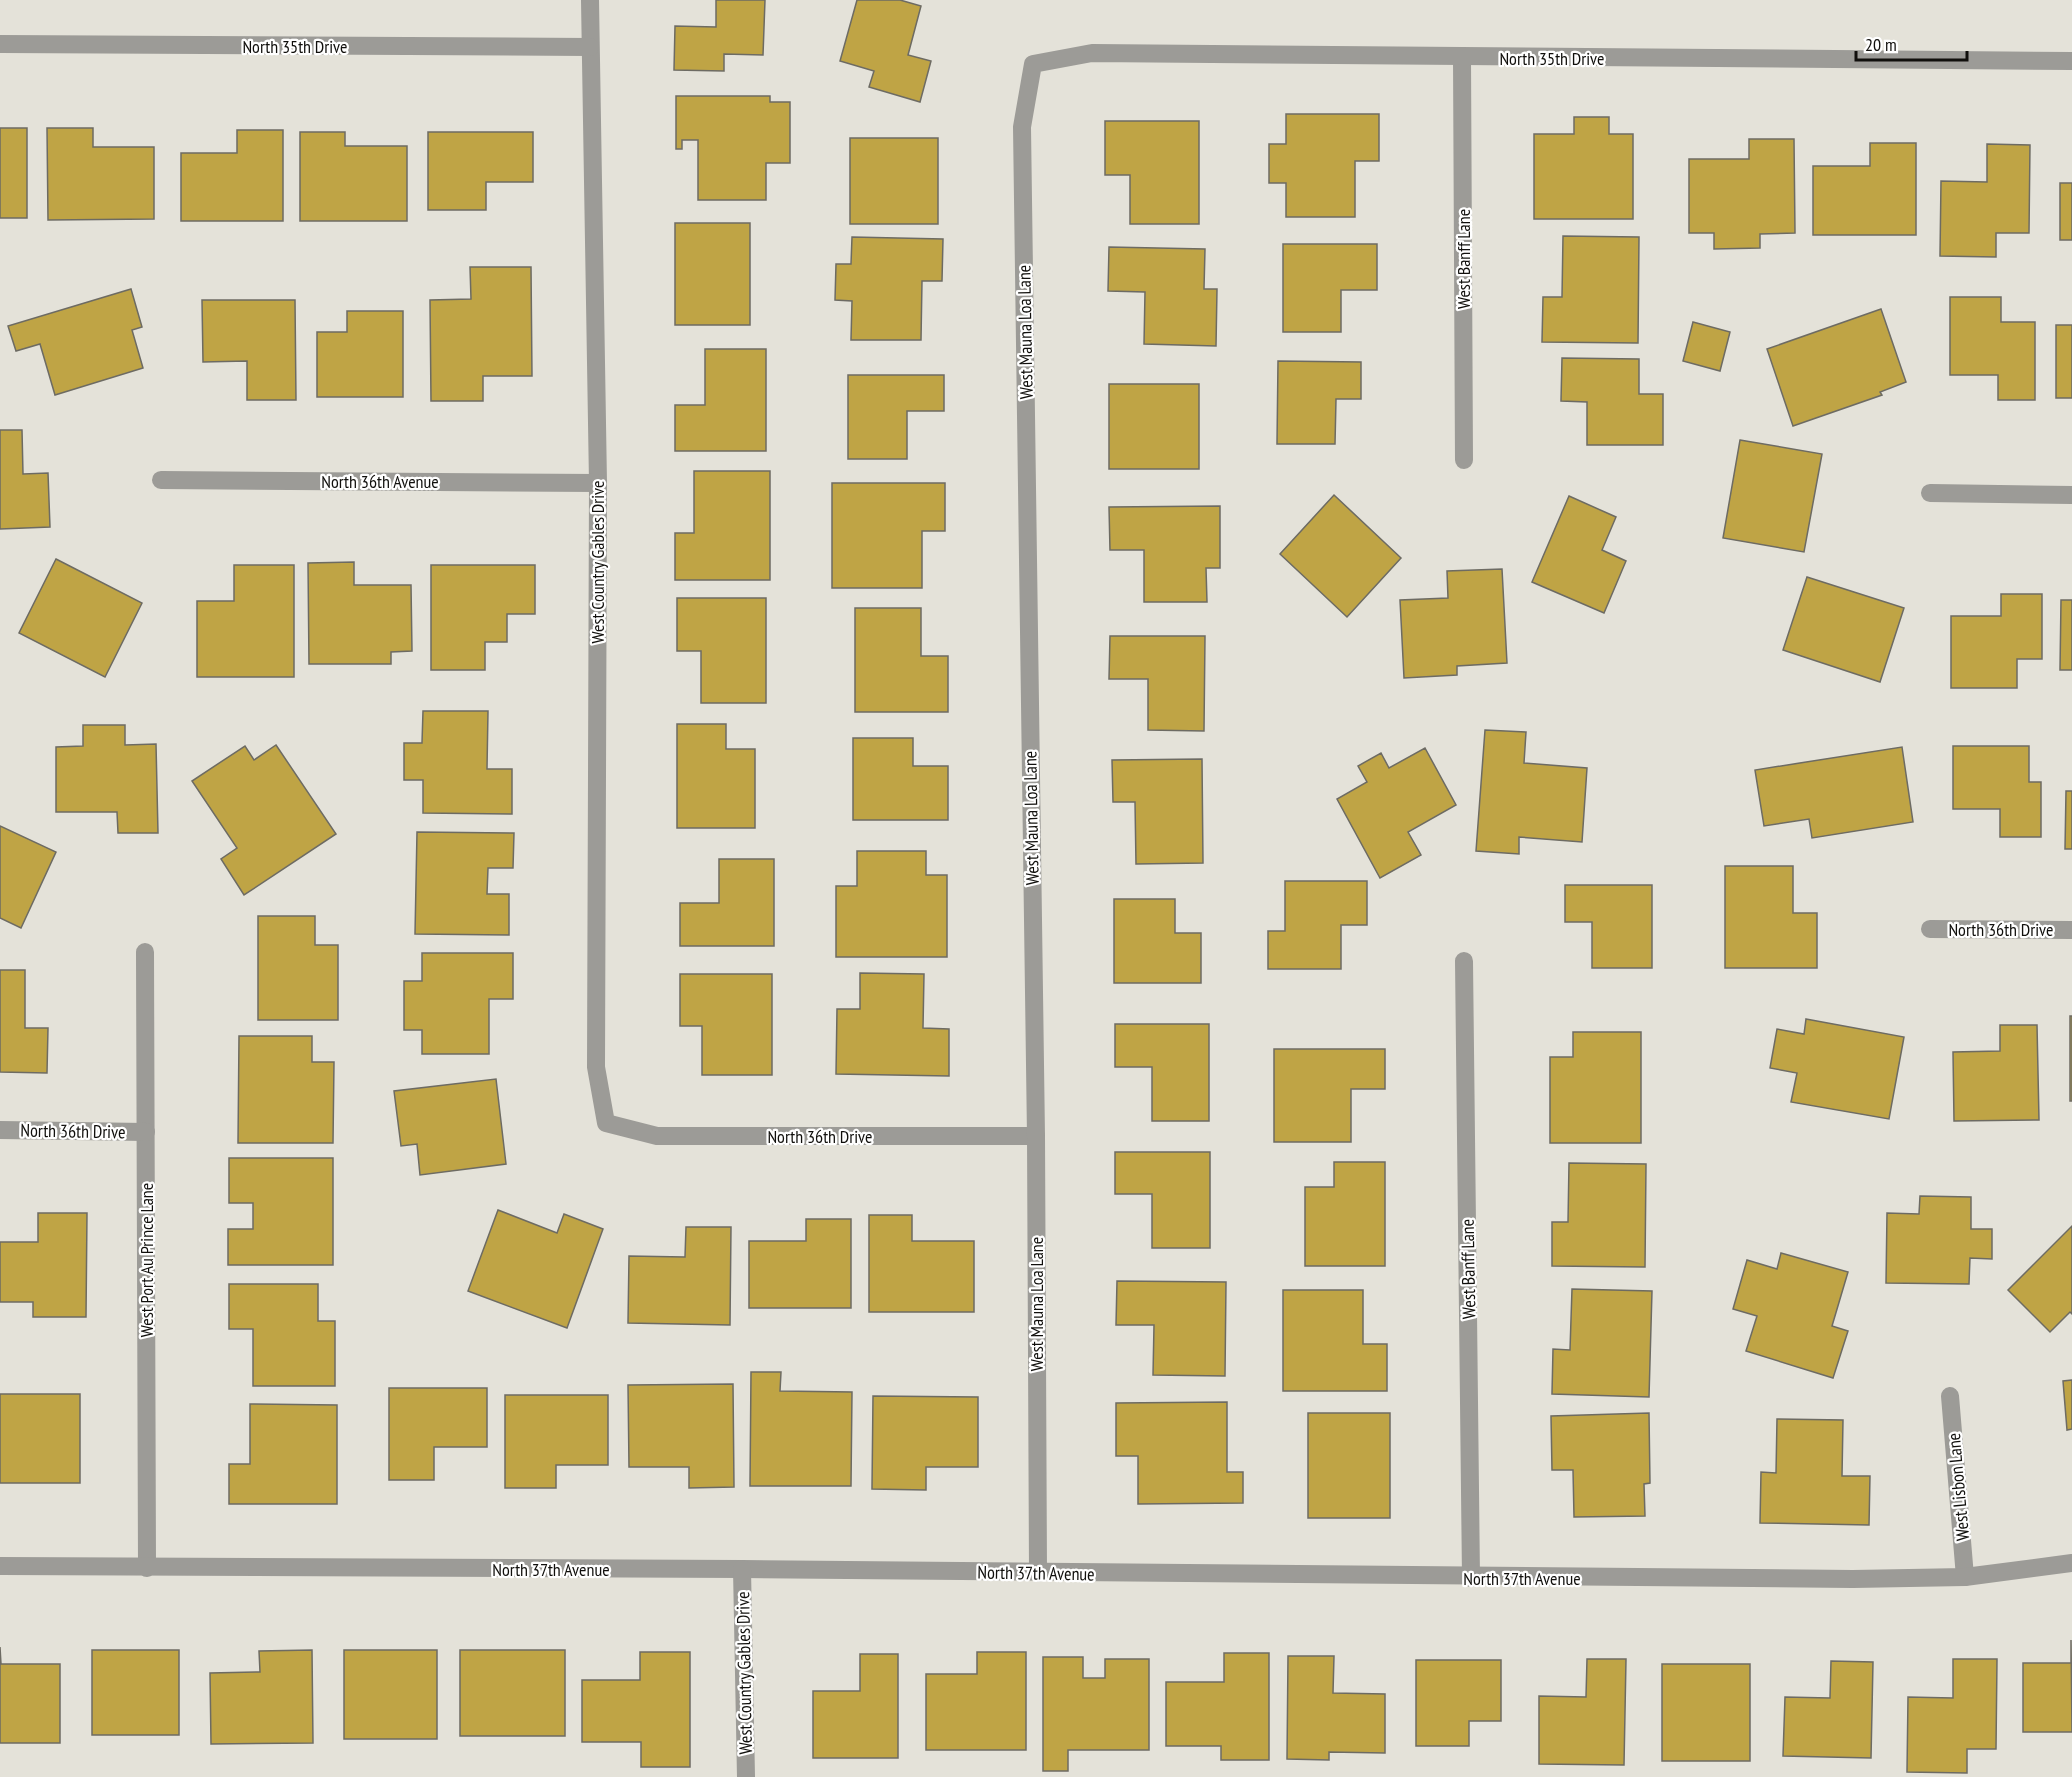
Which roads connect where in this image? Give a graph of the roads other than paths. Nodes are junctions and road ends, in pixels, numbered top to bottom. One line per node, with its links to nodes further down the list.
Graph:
1 (590, 0): 3 (street, West Country Gables Drive)
2 (0, 44): 3 (street, North 35th Drive)
3 (590, 47): 9 (street, West Country Gables Drive)
4 (1462, 58): 5 (street, North 35th Drive); 6 (street, North 35th Drive); 7 (street, West Banff Lane)
5 (2072, 61)
6 (1033, 64): 19 (street, West Mauna Loa Lane)
7 (1464, 460)
8 (161, 480): 9 (street, North 36th Avenue)
9 (598, 483): 16 (street, West Country Gables Drive)
10 (1930, 493): 11 (street)
11 (2072, 495)
12 (1930, 929): 13 (street, North 36th Drive)
13 (2072, 930)
14 (145, 952): 18 (street, West Port Au Prince Lane)
15 (1464, 961): 27 (street, West Banff Lane)
16 (606, 1124): 19 (street, North 36th Drive)
17 (0, 1130): 18 (street, North 36th Drive)
18 (146, 1132): 23 (street, West Port Au Prince Lane)
19 (1036, 1136): 25 (street, West Mauna Loa Lane)
20 (1950, 1396): 26 (street, West Lisbon Lane)
21 (2072, 1563): 26 (street, North 37th Avenue)
22 (0, 1566): 23 (street, North 37th Avenue)
23 (147, 1568): 24 (street, North 37th Avenue)
24 (742, 1569): 25 (street, North 37th Avenue); 28 (street, West Country Gables Drive)
25 (1038, 1573): 27 (street, North 37th Avenue)
26 (1965, 1577): 27 (street, North 37th Avenue)
27 (1471, 1578)
28 (746, 1777)

